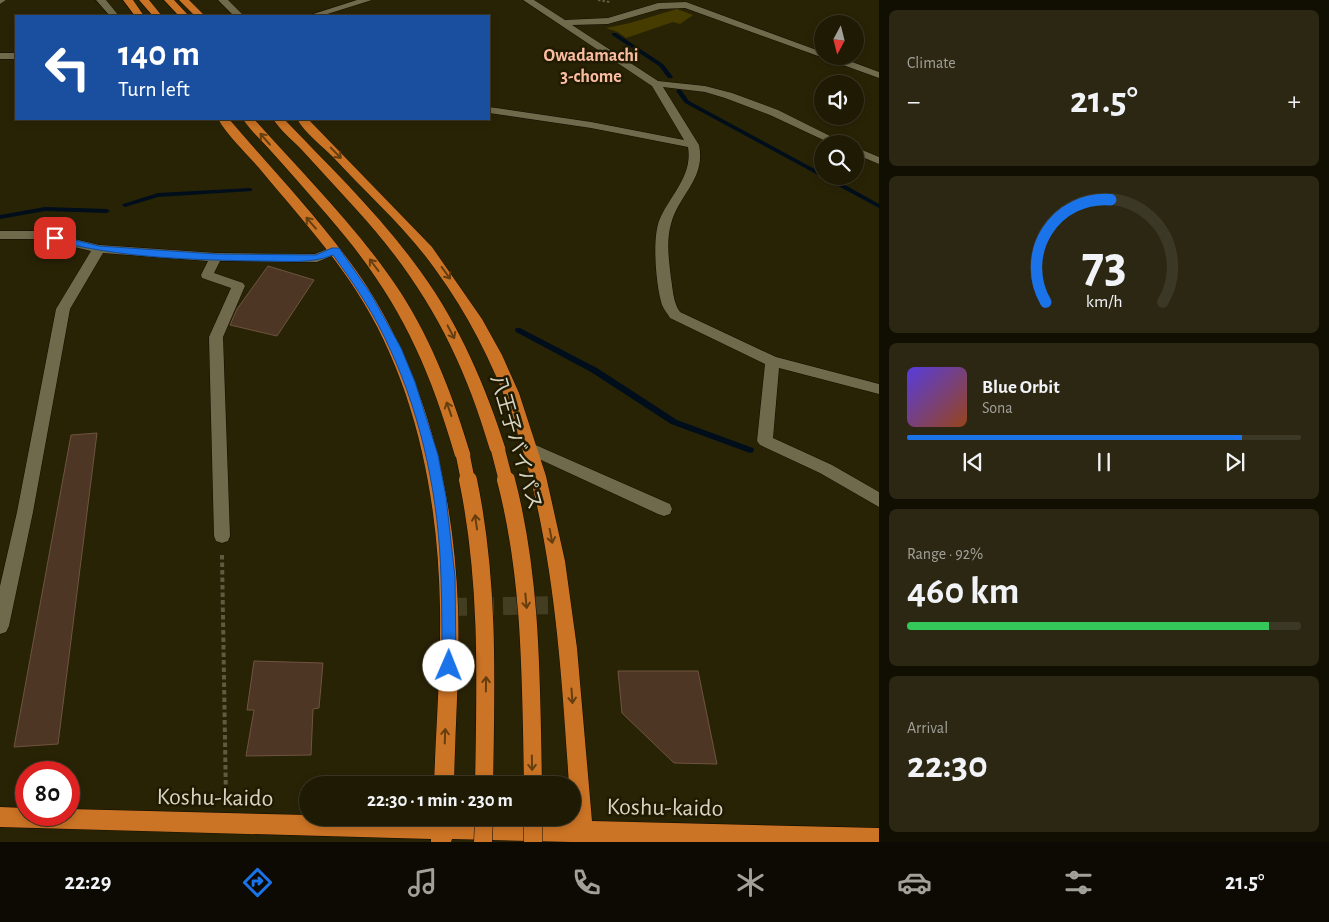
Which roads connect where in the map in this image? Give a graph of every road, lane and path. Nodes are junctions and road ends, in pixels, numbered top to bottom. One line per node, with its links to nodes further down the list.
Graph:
1 (101, 0): 9 (street)
2 (128, 0): 10 (highway)
3 (144, 0): 11 (highway)
4 (169, 0): 12 (highway)
5 (184, 0): 13 (highway)
6 (223, 0): 14 (street)
7 (367, 0): 15 (street)
8 (528, 0): 16 (street)
9 (114, 15)
10 (139, 15)
11 (157, 15)
12 (183, 15)
13 (199, 15)
14 (238, 15)
15 (315, 15)
16 (563, 23): 17 (street); 22 (street)
17 (814, 52)
18 (0, 56): 19 (street)
19 (15, 56)
20 (851, 65): 21 (street)
21 (879, 75)
22 (656, 84): 28 (street); 29 (street)
23 (490, 110): 29 (street)
24 (224, 120): 34 (highway, one-way to 24)
25 (249, 120): 44 (highway, one-way to 25, bridge)
26 (279, 120): 45 (highway, 八王子バイパス, one-way to 45, bridge)
27 (303, 120): 38 (highway, one-way to 38)
28 (822, 135)
29 (693, 145): 36 (street)
30 (864, 154): 31 (street)
31 (879, 161)
32 (0, 235): 33 (street)
33 (99, 249): 35 (street); 42 (street)
34 (335, 250): 35 (street); 43 (highway, one-way to 34)
35 (216, 257): 41 (street)
36 (772, 361): 37 (street); 39 (street)
37 (879, 389)
38 (531, 449): 40 (street); 51 (highway, one-way to 51)
39 (879, 500)
40 (664, 509)
41 (222, 536): 47 (path)
42 (0, 626)
43 (444, 776)
44 (484, 776)
45 (533, 776)
46 (0, 817): 47 (highway, Koshu-kaido)
47 (226, 824): 50 (highway, Koshu-kaido)
48 (484, 826): 53 (highway, bridge)
49 (533, 826): 54 (highway, bridge)
50 (442, 829): 51 (highway, Koshu-kaido)
51 (582, 837): 52 (highway, Koshu-kaido)
52 (879, 838)
53 (483, 842)
54 (533, 842)

